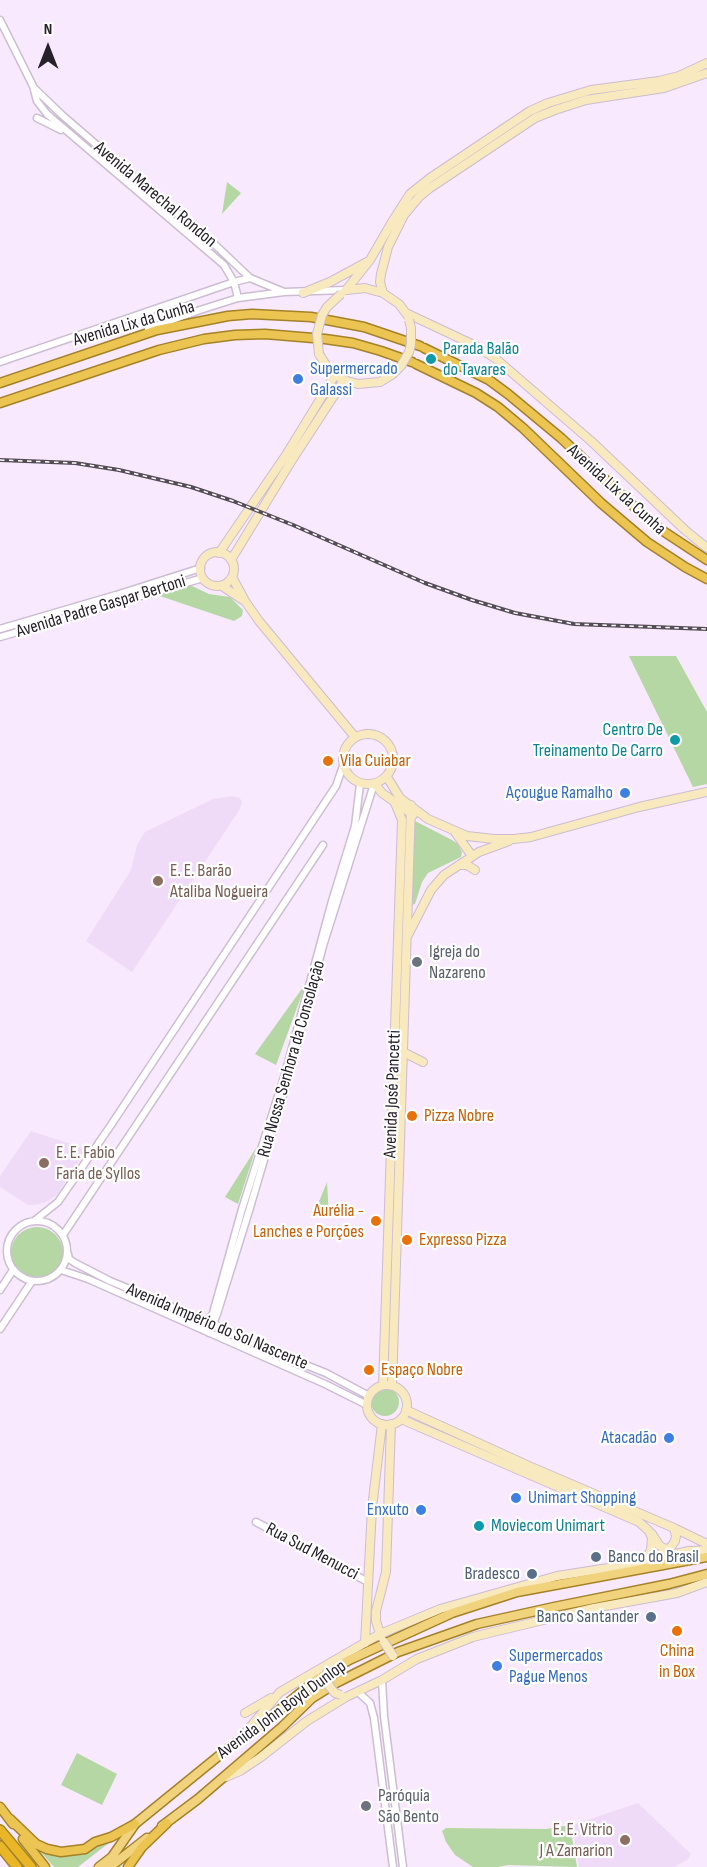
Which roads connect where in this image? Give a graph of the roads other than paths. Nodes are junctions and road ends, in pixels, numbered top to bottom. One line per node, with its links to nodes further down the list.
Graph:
1 (0, 20): 4 (street, Avenida Marechal Rondon)
2 (707, 63): 11 (main road)
3 (707, 73): 17 (main road)
4 (33, 86): 6 (street, Avenida Marechal Rondon); 7 (street, Avenida Marechal Rondon)
5 (37, 118): 6 (street)
6 (69, 133): 8 (street, Avenida Marechal Rondon)
7 (93, 143): 8 (street); 9 (street, Avenida Marechal Rondon)
8 (88, 150): 10 (street, Avenida Marechal Rondon)
9 (157, 197): 10 (street); 12 (street, Avenida Marechal Rondon)
10 (151, 204): 13 (street, Avenida Marechal Rondon)
11 (370, 260): 15 (main road); 16 (main road)
12 (250, 278): 13 (street); 14 (street, Avenida Marechal Rondon)
13 (234, 282): 18 (street, Avenida Marechal Rondon); 21 (street)
14 (284, 292): 16 (street); 18 (street)
15 (344, 292): 16 (street); 17 (main road); 22 (main road, bridge)
16 (303, 293)
17 (383, 293): 19 (main road)
18 (238, 298): 20 (street)
19 (408, 317): 23 (main road, bridge); 26 (main road)
20 (124, 340): 24 (highway, Avenida Lix da Cunha); 29 (highway, Avenida Lix da Cunha)
21 (0, 362)
22 (335, 375): 23 (main road); 27 (main road)
23 (344, 380): 28 (main road)
24 (0, 383)
25 (0, 403): 33 (highway, Avenida Lix da Cunha)
26 (707, 548)
27 (219, 553): 28 (main road); 30 (main road)
28 (231, 560): 31 (main road)
29 (707, 560)
30 (201, 568): 32 (main road); 36 (street, Avenida Padre Gaspar Bertoni)
31 (232, 577): 34 (main road); 35 (main road)
32 (203, 578): 34 (main road); 37 (street, Avenida Padre Gaspar Bertoni)
33 (707, 579)
34 (222, 585): 35 (main road)
35 (245, 601): 38 (main road)
36 (0, 629)
37 (0, 637)
38 (355, 737): 39 (main road); 40 (main road)
39 (343, 766): 41 (main road); 55 (street)
40 (387, 777): 42 (main road); 45 (main road)
41 (360, 784): 42 (main road); 62 (street, Rua Nossa Senhora da Consolação)
42 (375, 784): 44 (main road); 62 (street, Rua Nossa Senhora da Consolação)
43 (707, 792): 47 (main road)
44 (395, 803): 45 (main road); 65 (main road, Avenida José Pancetti)
45 (411, 809): 46 (main road); 52 (main road, Avenida José Pancetti)
46 (455, 832): 47 (main road); 49 (main road)
47 (514, 839): 49 (main road)
48 (323, 845): 56 (street)
49 (472, 856): 50 (main road)
50 (458, 865): 51 (main road); 52 (main road)
51 (475, 870)
52 (407, 936): 53 (main road, Avenida José Pancetti)
53 (403, 1052): 54 (main road); 66 (main road, Avenida José Pancetti)
54 (423, 1062)
55 (34, 1221): 56 (street); 58 (street)
56 (63, 1235): 57 (street)
57 (68, 1254): 59 (street); 62 (street, Avenida Império do Sol Nascente)
58 (13, 1270): 60 (street); 61 (street)
59 (61, 1270): 60 (street); 64 (street, Avenida Império do Sol Nascente)
60 (32, 1281): 63 (street)
61 (0, 1290)
62 (211, 1323): 64 (street, Rua Nossa Senhora da Consolação); 67 (street, Avenida Império do Sol Nascente)
63 (0, 1329)
64 (206, 1331): 68 (street, Avenida Império do Sol Nascente)
65 (383, 1385): 66 (main road); 67 (main road)
66 (392, 1386): 69 (main road)
67 (369, 1396): 68 (main road)
68 (367, 1405): 71 (main road)
69 (406, 1410): 70 (main road); 73 (main road)
70 (401, 1419): 71 (main road); 74 (main road)
71 (386, 1424): 80 (main road); 82 (main road)
72 (256, 1522): 80 (street, Rua Sud Menucci)
73 (674, 1528): 74 (main road); 75 (main road)
74 (651, 1533): 78 (main road)
75 (707, 1544)
76 (707, 1550): 78 (main road)
77 (707, 1557): 89 (main road, Avenida John Boyd Dunlop)
78 (646, 1559): 82 (main road)
79 (707, 1574): 90 (main road, Avenida John Boyd Dunlop)
80 (368, 1582): 83 (main road)
81 (707, 1582): 85 (main road)
82 (380, 1634): 83 (main road); 85 (main road, bridge)
83 (365, 1643): 84 (main road)
84 (333, 1660): 86 (main road); 87 (main road, bridge)
85 (385, 1678): 87 (main road); 104 (street)
86 (280, 1692): 88 (main road); 89 (main road)
87 (358, 1692): 90 (main road); 103 (street)
88 (246, 1713)
89 (226, 1750): 94 (main road, Avenida John Boyd Dunlop)
90 (217, 1782): 93 (main road, Avenida John Boyd Dunlop)
91 (0, 1807): 92 (highway)
92 (10, 1819): 94 (highway); 99 (highway)
93 (167, 1823): 101 (main road, Avenida John Boyd Dunlop); 102 (highway)
94 (135, 1824): 100 (main road, Avenida John Boyd Dunlop)
95 (0, 1830): 98 (highway)
96 (0, 1846): 97 (highway)
97 (17, 1867)
98 (31, 1867)
99 (45, 1867)
100 (99, 1867)
101 (110, 1867)
102 (128, 1867)
103 (393, 1867)
104 (403, 1867)

